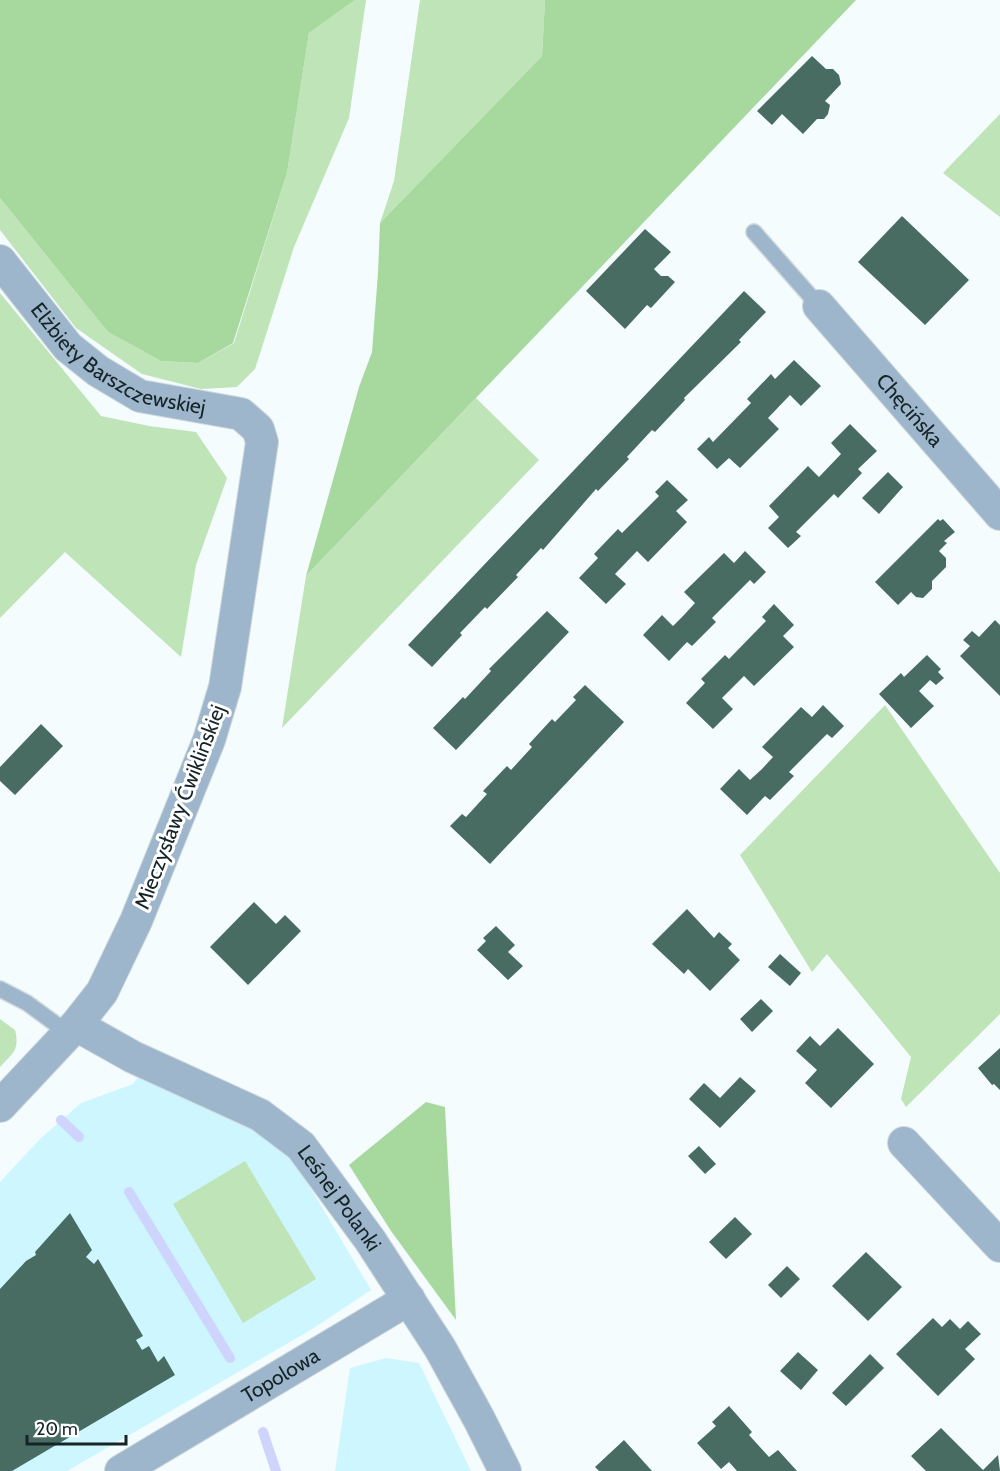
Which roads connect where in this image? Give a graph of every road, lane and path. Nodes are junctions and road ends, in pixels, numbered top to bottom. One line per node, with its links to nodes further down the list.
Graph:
1 (754, 232): 3 (lane)
2 (0, 261): 4 (street, Elżbiety Barszczewskiej)
3 (819, 306): 5 (street, Chęcińska)
4 (258, 429): 7 (street, Mieczysławy Ćwiklińskiej)
5 (1000, 514)
6 (0, 989): 7 (lane, Leśnej Polanki)
7 (72, 1029): 8 (street, Mieczysławy Ćwiklińskiej); 11 (street, Leśnej Polanki)
8 (0, 1106)
9 (904, 1143): 10 (street)
10 (1000, 1246)
11 (409, 1299): 12 (street, Topolowa); 13 (street, Leśnej Polanki)
12 (122, 1471)
13 (505, 1471)

